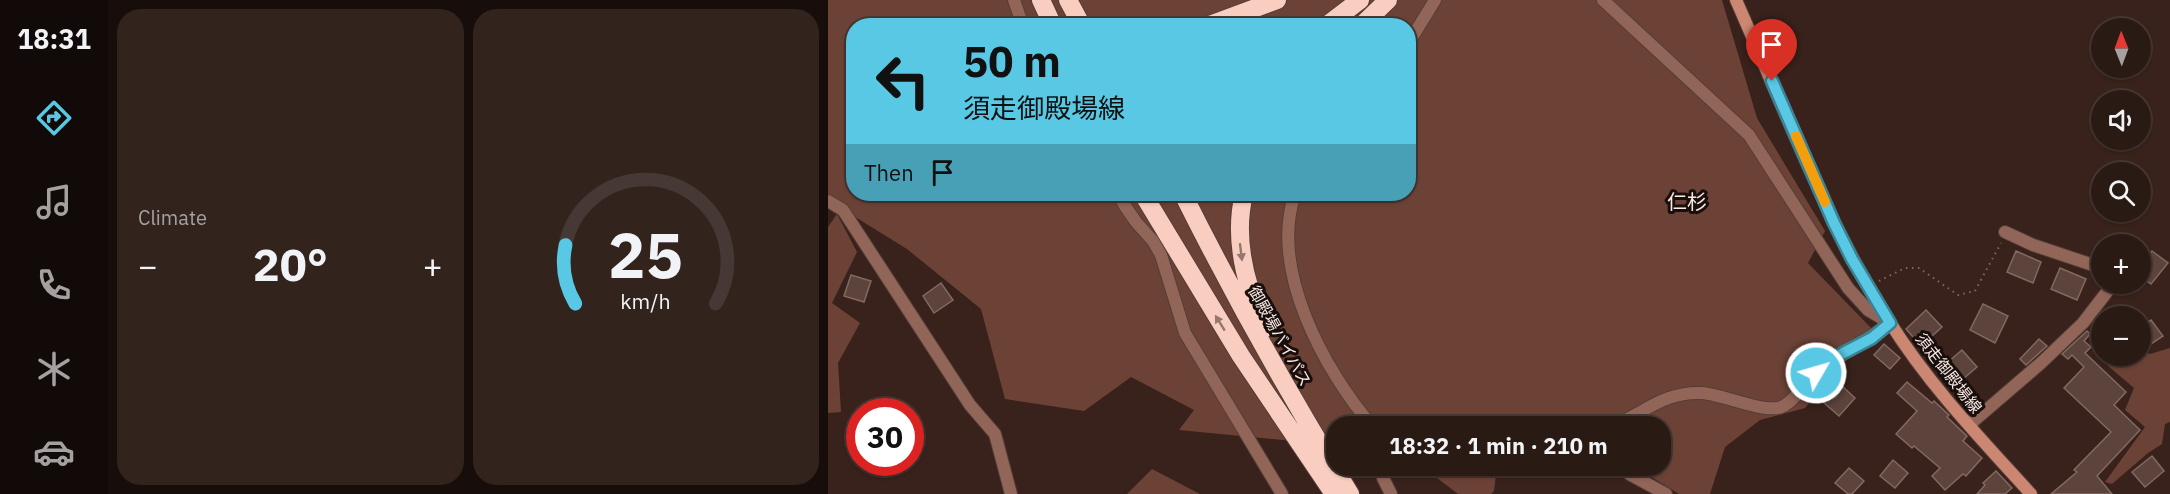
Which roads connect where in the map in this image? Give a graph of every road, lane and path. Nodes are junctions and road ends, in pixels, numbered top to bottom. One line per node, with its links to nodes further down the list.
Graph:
1 (1014, 0): 11 (street)
2 (1041, 0): 12 (highway)
3 (1068, 0): 13 (highway)
4 (1081, 0): 14 (highway)
5 (1277, 0): 15 (highway)
6 (1360, 0): 16 (highway)
7 (1388, 0): 17 (highway)
8 (1435, 0): 18 (street)
9 (1603, 0): 30 (street)
10 (1736, 0): 28 (main road, 須走御殿場線)
11 (1020, 18)
12 (1049, 18)
13 (1078, 18)
14 (1091, 18)
15 (1229, 18)
16 (1336, 18)
17 (1369, 18)
18 (1416, 31)
19 (828, 201): 36 (street)
20 (1122, 201): 37 (street)
21 (1147, 201): 38 (highway, one-way to 21)
22 (1175, 201): 38 (highway, 御殿場バイパス)
23 (1187, 201): 39 (highway, 御殿場バイパス)
24 (1243, 201): 39 (highway, one-way to 39)
25 (1294, 201): 31 (street)
26 (2005, 232): 27 (street); 28 (path)
27 (2091, 264)
28 (1868, 286): 30 (main road, 須走御殿場線)
29 (2105, 294): 33 (street)
30 (1890, 323): 32 (street); 33 (main road, 須走御殿場線)
31 (1364, 416)
32 (1631, 416)
33 (1969, 425): 42 (main road, 須走御殿場線)
34 (1383, 476): 40 (street)
35 (1631, 476): 41 (street)
36 (1011, 494)
37 (1282, 494)
38 (1334, 494)
39 (1351, 494)
40 (1391, 494)
41 (1666, 494)
42 (2031, 494)

